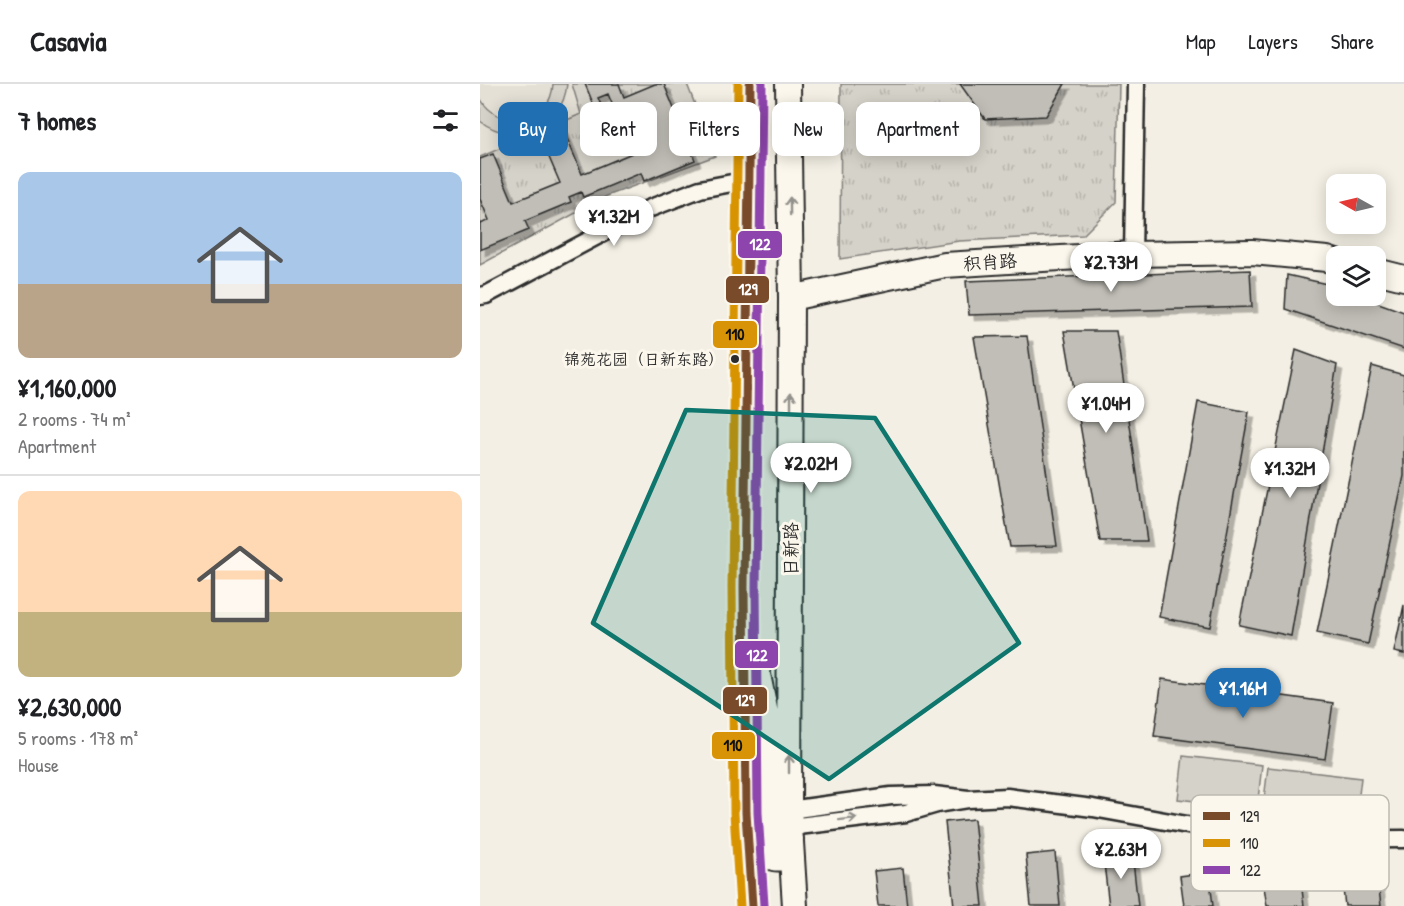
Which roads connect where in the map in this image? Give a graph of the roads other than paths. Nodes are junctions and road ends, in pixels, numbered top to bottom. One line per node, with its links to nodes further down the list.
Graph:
1 (750, 84): 4 (main road)
2 (788, 84): 10 (main road, 日新路, one-way to 2)
3 (1136, 84): 5 (street)
4 (748, 180): 9 (street); 11 (main road)
5 (1133, 254): 6 (main road, 积肖路); 10 (main road, 积肖路)
6 (1326, 259)
7 (1386, 274): 8 (main road)
8 (1404, 278)
9 (480, 296)
10 (791, 298): 12 (main road, 日新路, one-way to 10)
11 (744, 607): 12 (main road); 16 (main road)
12 (790, 825): 13 (street); 17 (main road, 日新路)
13 (1191, 826)
14 (1389, 839): 15 (street)
15 (1404, 839)
16 (752, 906)
17 (795, 906)

